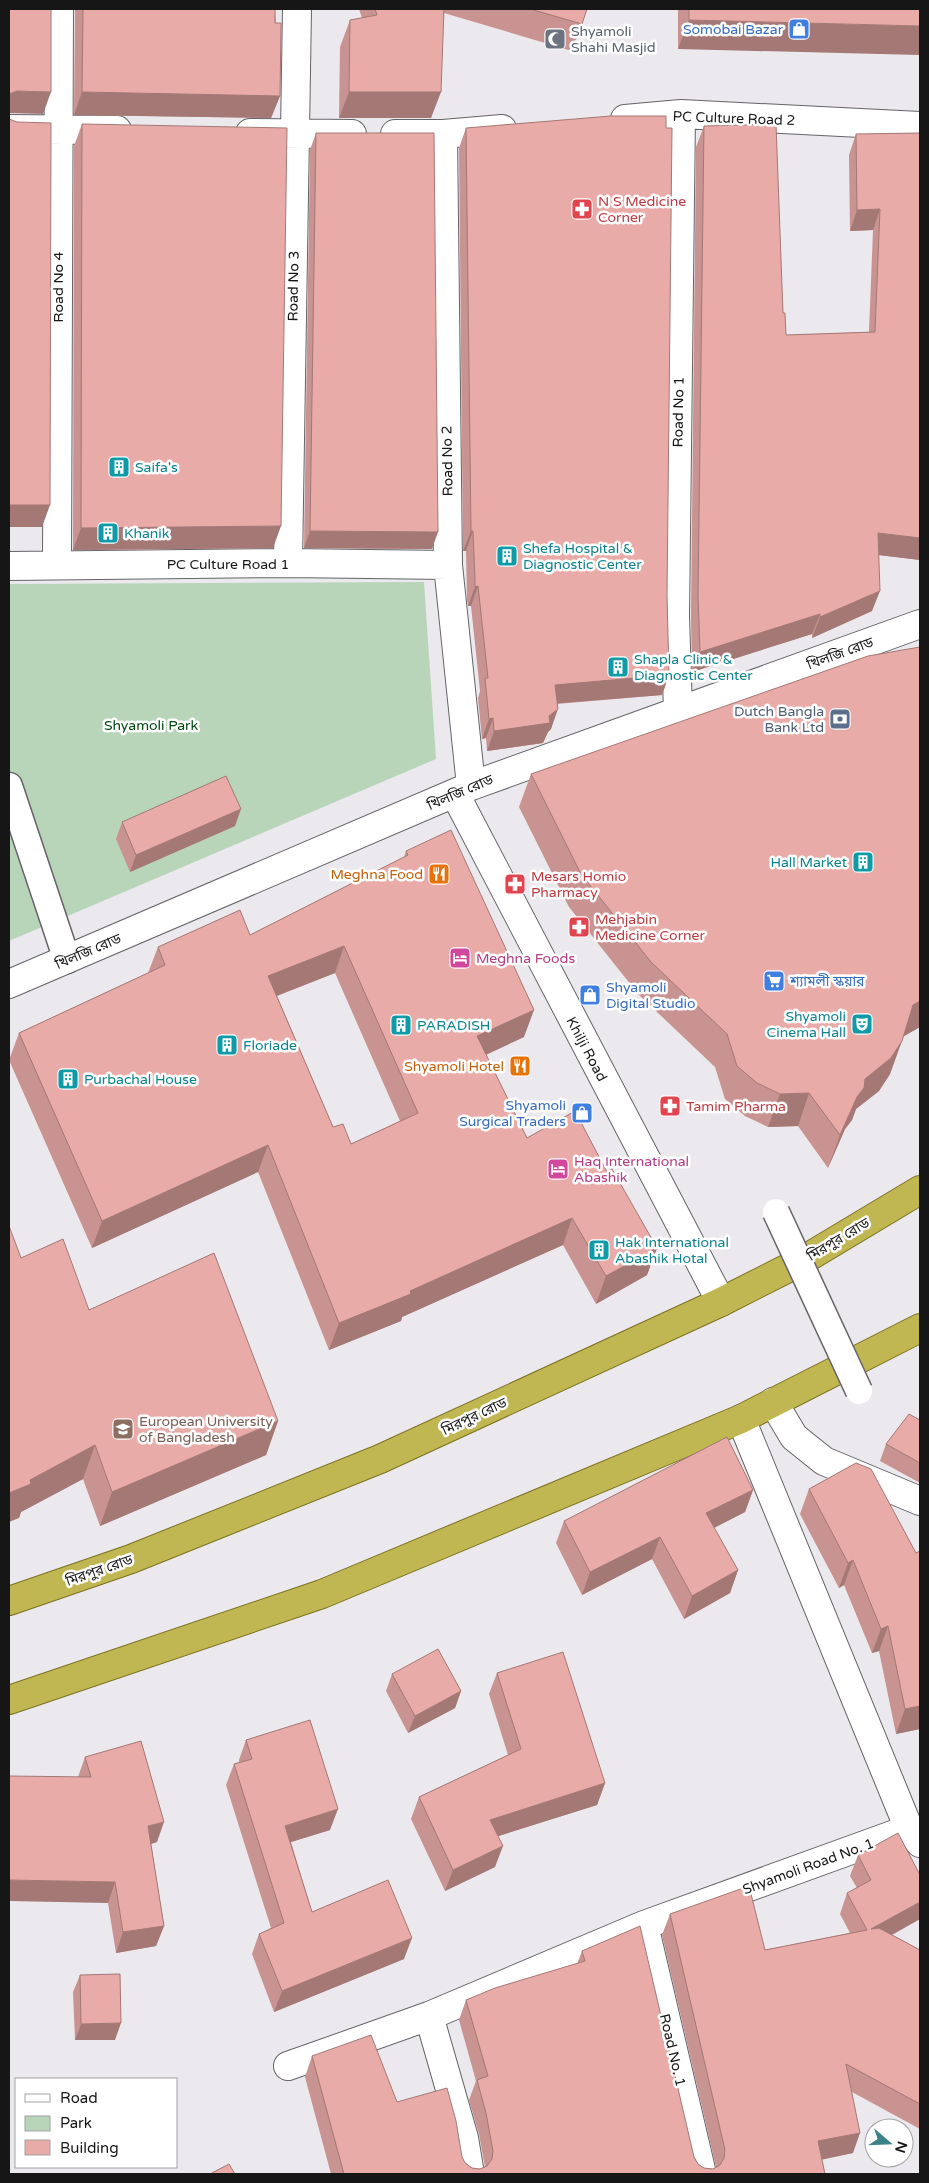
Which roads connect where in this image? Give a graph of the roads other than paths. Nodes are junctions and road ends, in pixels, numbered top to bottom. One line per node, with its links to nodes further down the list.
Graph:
1 (59, 9): 8 (street, Road No 4)
2 (297, 9): 11 (street, Road No 3)
3 (681, 114): 4 (street, PC Culture Road 2); 5 (street, PC Culture Road 2); 18 (street, Road No 1)
4 (602, 121)
5 (920, 126)
6 (522, 128): 12 (street)
7 (9, 129): 8 (street)
8 (60, 129): 9 (street); 14 (street, Road No 4)
9 (138, 131)
10 (227, 133): 11 (street)
11 (296, 134): 12 (street); 13 (street, Road No 3)
12 (443, 134): 15 (street, Road No 2)
13 (288, 563): 14 (street, PC Culture Road 1); 15 (street, PC Culture Road 1)
14 (57, 564): 16 (street, PC Culture Road 1)
15 (448, 565): 20 (street, Road No 2)
16 (9, 566)
17 (920, 624): 18 (street, খিলজি রোড)
18 (678, 711): 20 (street, খিলজি রোড)
19 (9, 786): 21 (street)
20 (463, 790): 21 (street, খিলজি রোড); 26 (street, Khilji Road)
21 (67, 960): 22 (street, খিলজি রোড)
22 (9, 984)
23 (920, 1190): 25 (highway, মিরপুর রোড)
24 (776, 1212): 25 (street, bridge)
25 (800, 1262): 26 (highway, মিরপুর রোড); 28 (street, bridge)
26 (721, 1302): 32 (highway, মিরপুর রোড)
27 (920, 1328): 29 (highway)
28 (859, 1391)
29 (773, 1402): 30 (highway); 31 (street)
30 (742, 1419): 33 (highway); 34 (street, Shyamoli Road No. 1)
31 (920, 1501)
32 (9, 1601)
33 (9, 1700)
34 (914, 1836): 35 (street, Shyamoli Road No. 1)
35 (644, 1925): 36 (street, Shyamoli Road No. 1); 39 (street, Road No. 1)
36 (429, 2016): 37 (street, Shyamoli Road No. 1); 38 (street)
37 (288, 2066)
38 (470, 2174)
39 (702, 2174)

